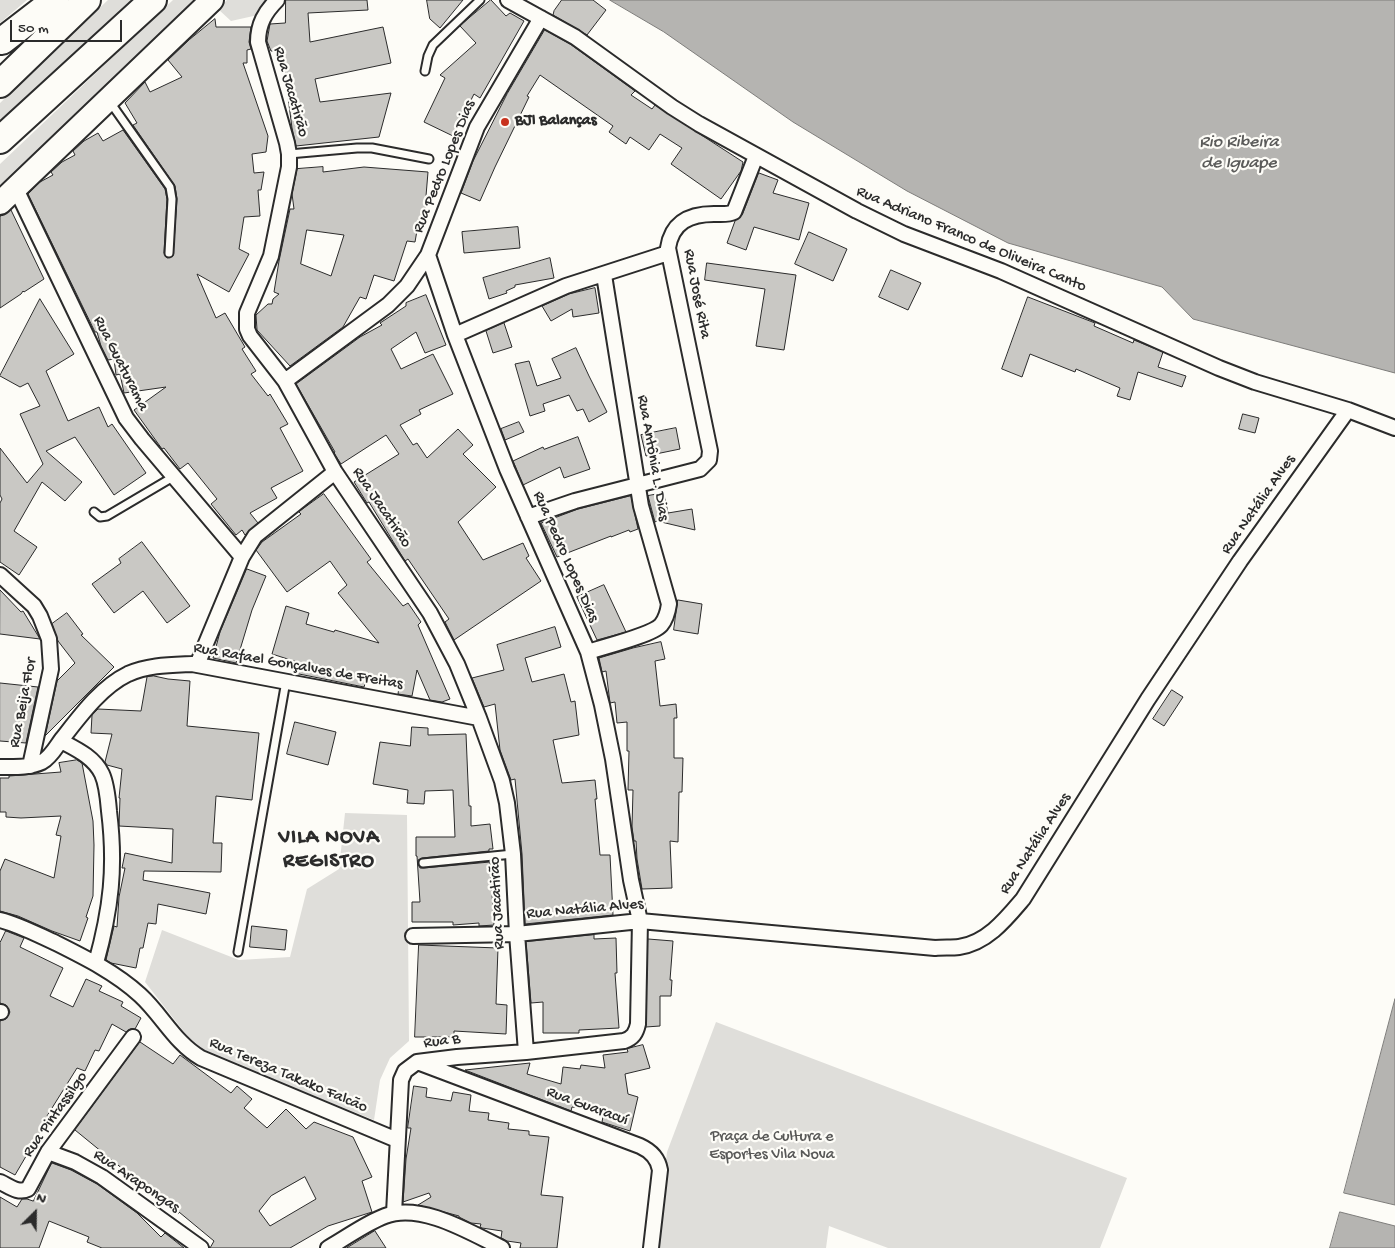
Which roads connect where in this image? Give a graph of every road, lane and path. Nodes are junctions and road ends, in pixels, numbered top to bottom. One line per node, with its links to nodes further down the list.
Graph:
1 (55, 0): 9 (highway)
2 (86, 0): 11 (highway)
3 (153, 0): 13 (highway)
4 (212, 0): 12 (main road)
5 (277, 0): 14 (street, Rua Jacatirão)
6 (480, 0): 10 (lane)
7 (508, 0): 8 (street, Rua Adriano Franco de Oliveira Canto)
8 (541, 18): 15 (street, Rua Adriano Franco de Oliveira Canto); 20 (street, Rua Pedro Lopes Dias)
9 (0, 41)
10 (425, 71)
11 (0, 84)
12 (109, 100): 17 (main road); 18 (lane)
13 (0, 140)
14 (289, 154): 16 (lane); 23 (street, Rua Jacatirão)
15 (756, 156): 19 (street, Rua José Rita); 24 (street, Rua Adriano Franco de Oliveira Canto)
16 (429, 160)
17 (8, 196): 27 (street, Rua Guaturama)
18 (169, 253)
19 (668, 254): 21 (street); 28 (street, Rua José Rita)
20 (428, 255): 22 (street, Rua Pedro Lopes Dias); 23 (street)
21 (604, 275): 22 (street); 28 (street, Rua Antônia L. Dias)
22 (456, 335): 30 (street, Rua Pedro Lopes Dias)
23 (285, 381): 26 (street, Rua Jacatirão)
24 (1348, 410): 25 (street, Rua Adriano Franco de Oliveira Canto); 43 (street, Rua Natália Alves)
25 (1395, 428)
26 (335, 472): 31 (street); 36 (street, Rua Jacatirão)
27 (174, 477): 29 (lane); 31 (street, Rua Guaturama)
28 (637, 484): 30 (street); 33 (street, Rua Antônia L. Dias)
29 (94, 512)
30 (528, 517): 33 (street, Rua Pedro Lopes Dias)
31 (242, 557): 34 (street)
32 (0, 575): 38 (street, Rua Beija Flor)
33 (588, 652): 43 (street, Rua Pedro Lopes Dias)
34 (197, 665): 35 (street, Rua Rafael Gonçalves de Freitas); 37 (street, Rua Rafael Gonçalves de Freitas)
35 (286, 682): 36 (street, Rua Rafael Gonçalves de Freitas); 46 (lane)
36 (479, 718): 40 (street, Rua Jacatirão)
37 (61, 741): 38 (street, Rua Rafael Gonçalves de Freitas); 47 (street)
38 (30, 766): 39 (street, Rua Rafael Gonçalves de Freitas)
39 (0, 767)
40 (513, 854): 41 (lane); 44 (street, Rua Jacatirão)
41 (423, 863)
42 (0, 920): 47 (street, Rua Tereza Takako Falcão)
43 (640, 921): 44 (street, Rua Natália Alves); 49 (street, Rua Pedro Lopes Dias)
44 (517, 934): 45 (street, Rua Natália Alves); 49 (street, Rua Jacatirão)
45 (413, 936)
46 (238, 952)
47 (96, 963): 51 (street, Rua Tereza Takako Falcão)
48 (133, 1037): 52 (street, Rua Pintassilgo)
49 (526, 1052): 50 (street, Rua B)
50 (417, 1062): 51 (street, Rua B); 59 (street, Rua Guaracuí)
51 (397, 1140): 54 (street, Rua B)
52 (48, 1152): 53 (street, Rua Pintassilgo); 56 (street, Rua Arapongas)
53 (0, 1182)
54 (394, 1213): 55 (street); 57 (street)
55 (473, 1242): 58 (street)
56 (201, 1248)
57 (328, 1248)
58 (502, 1248)
59 (651, 1248)

